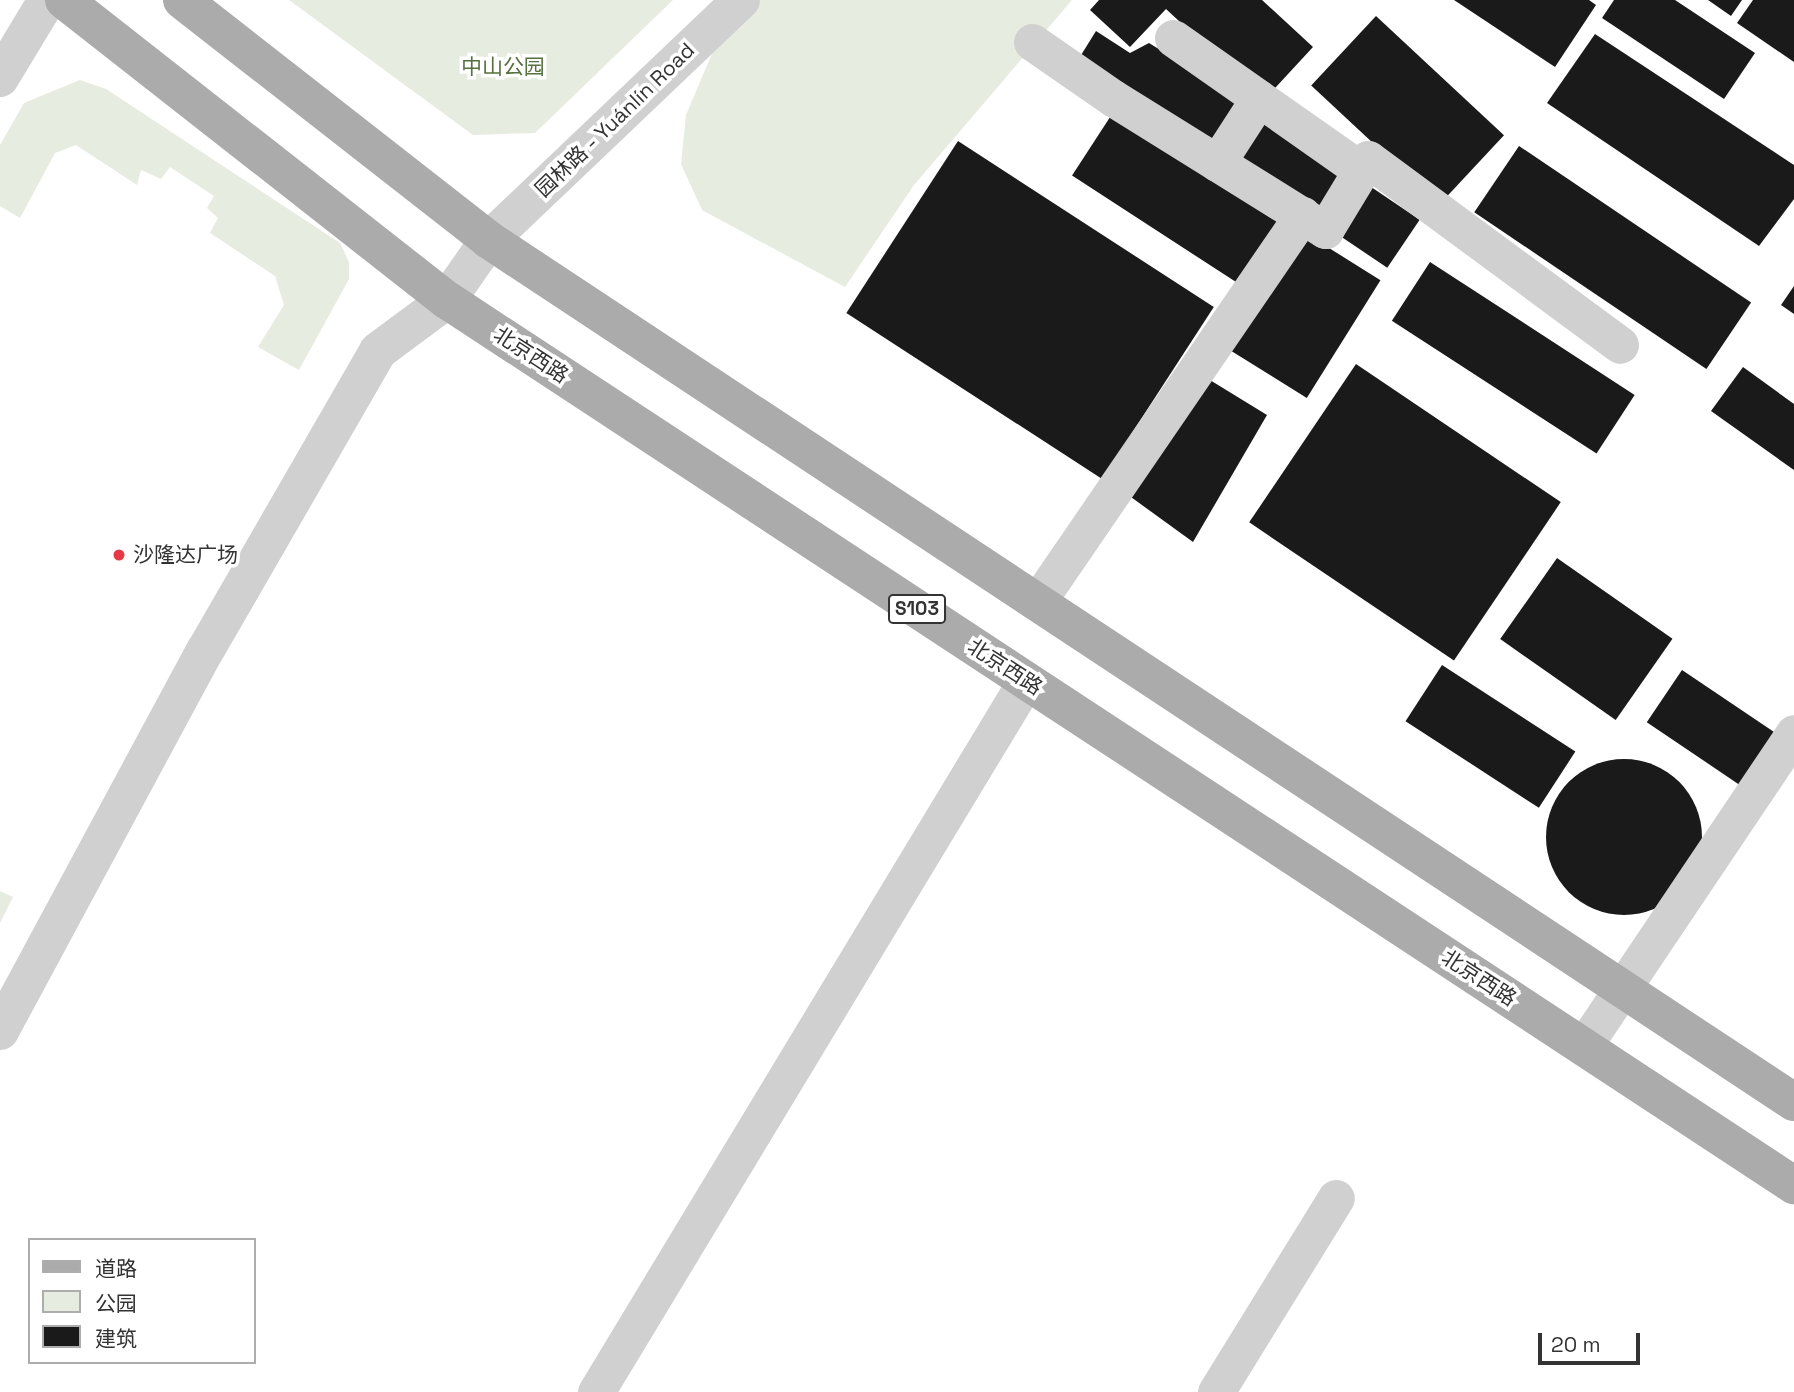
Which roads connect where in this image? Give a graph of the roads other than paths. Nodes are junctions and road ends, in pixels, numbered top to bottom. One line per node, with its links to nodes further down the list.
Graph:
1 (47, 0): 7 (street)
2 (64, 0): 13 (main road, 北京西路 / S103)
3 (182, 0): 12 (main road)
4 (741, 0): 12 (street, 园林路 - Yuánlín Road)
5 (1173, 38): 8 (street)
6 (1032, 42): 9 (street)
7 (0, 78)
8 (1259, 98): 9 (street); 10 (street)
9 (1217, 163): 11 (street)
10 (1361, 170): 11 (street); 14 (street)
11 (1302, 215): 15 (street)
12 (489, 240): 13 (street, 园林路 - Yuánlín Road); 15 (main road)
13 (447, 300): 16 (main road, 北京西路 / S103); 19 (street, 园林路 - Yuánlín Road)
14 (1620, 345)
15 (1038, 601): 18 (main road)
16 (1026, 681): 20 (main road, 北京西路 / S103); 24 (street)
17 (1794, 733): 18 (street)
18 (1624, 986): 20 (street); 21 (main road)
19 (0, 1031)
20 (1583, 1047): 22 (main road, 北京西路 / S103)
21 (1794, 1102)
22 (1794, 1185)
23 (1336, 1198): 25 (street)
24 (596, 1392)
25 (1216, 1392)

